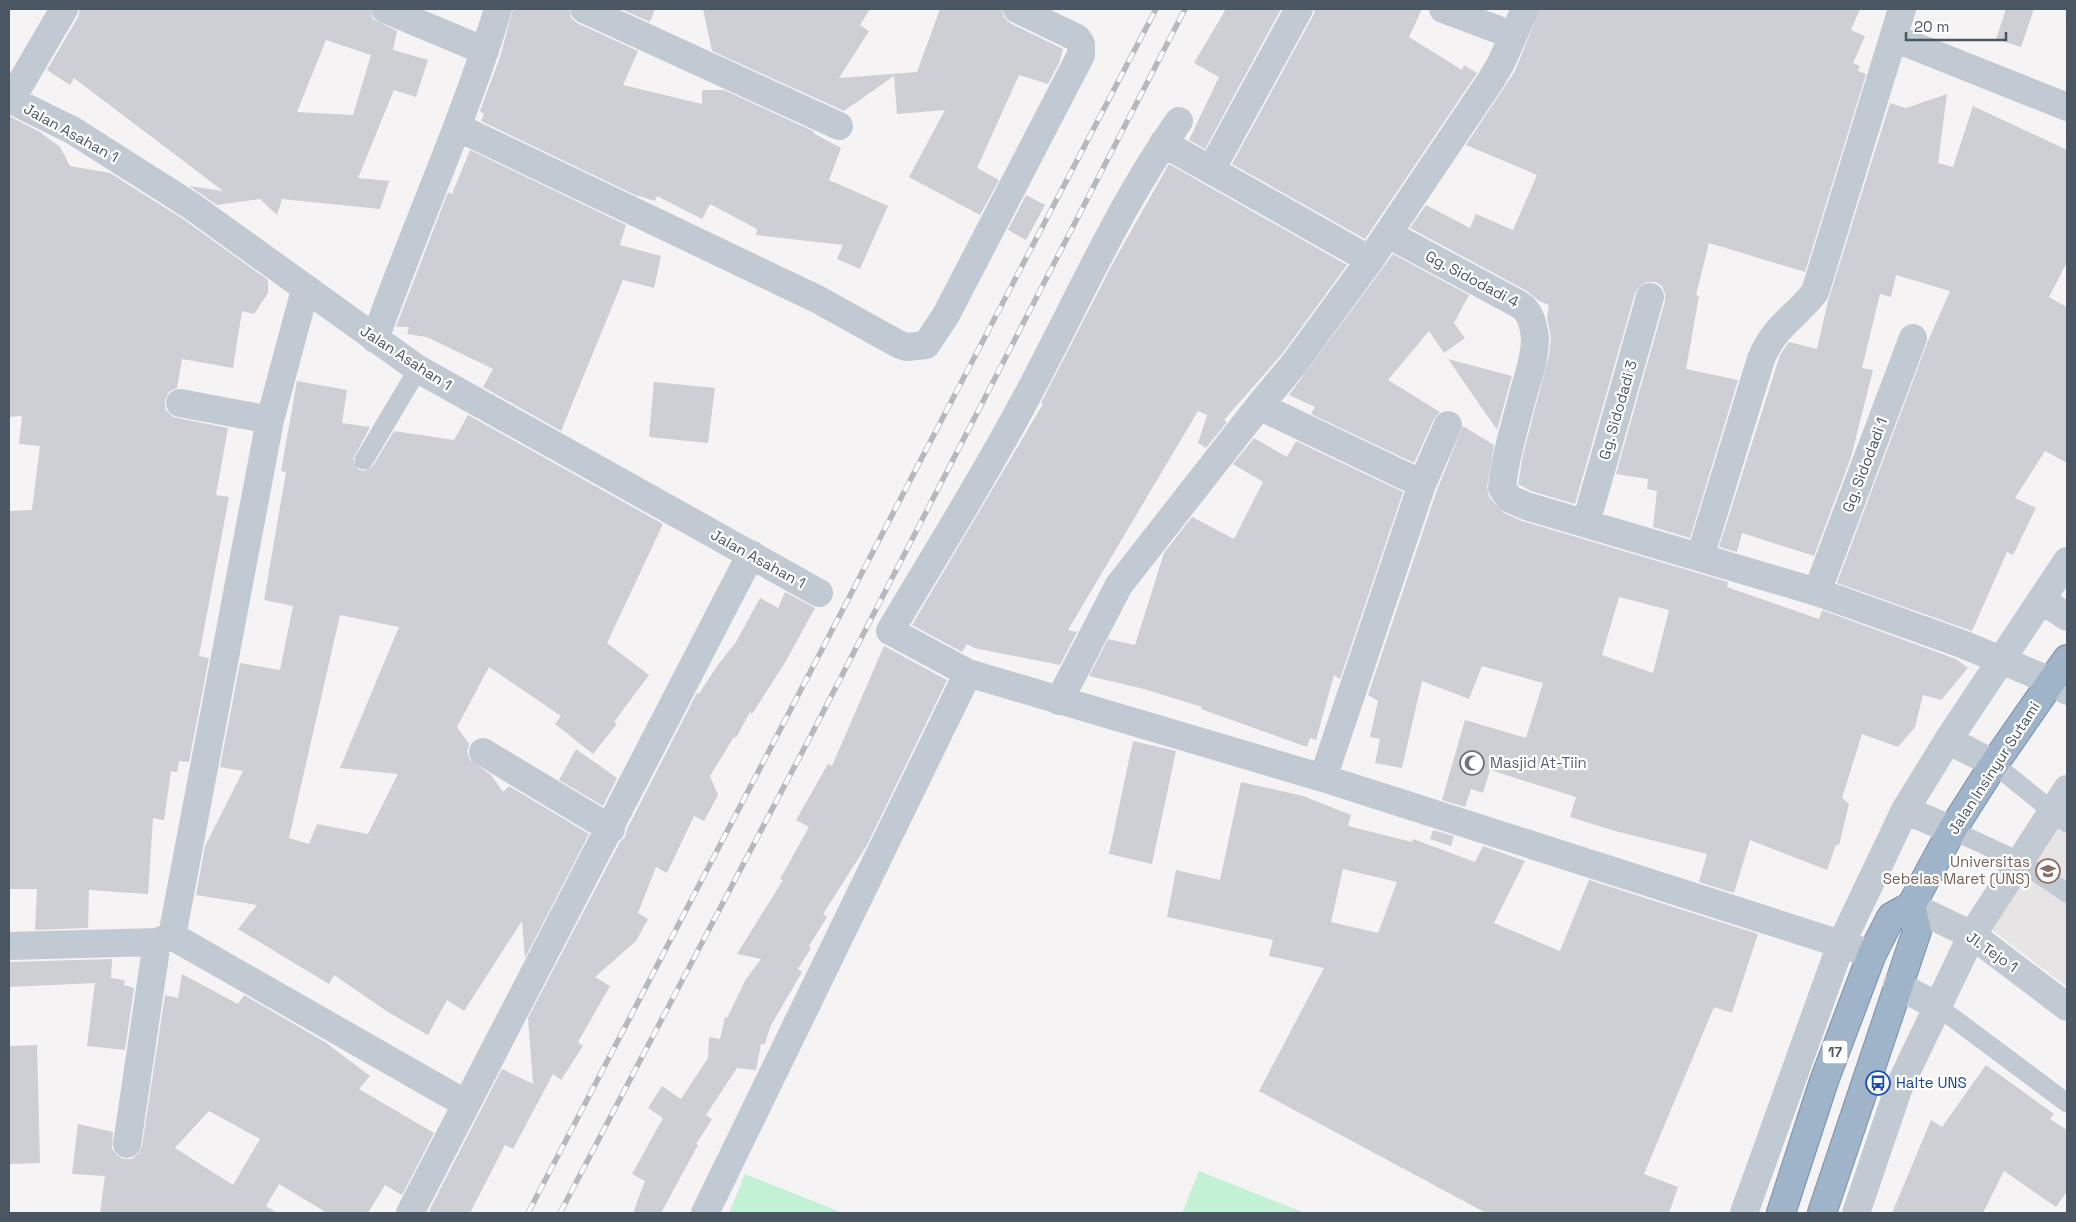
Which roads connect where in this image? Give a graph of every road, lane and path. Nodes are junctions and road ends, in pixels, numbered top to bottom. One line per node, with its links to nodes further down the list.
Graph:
1 (64, 9): 13 (street)
2 (385, 9): 12 (street)
3 (498, 9): 12 (street)
4 (584, 9): 16 (street)
5 (1017, 9): 17 (street)
6 (1299, 9): 19 (street)
7 (1443, 9): 10 (street)
8 (1525, 9): 10 (street)
9 (1902, 9): 11 (street)
10 (1512, 35): 20 (street)
11 (1894, 38): 14 (street); 35 (street)
12 (485, 51): 17 (street)
13 (10, 100): 22 (street, Jalan Asahan 1)
14 (2067, 107)
15 (1179, 121): 18 (street)
16 (839, 126)
17 (457, 127): 25 (street)
18 (1163, 143): 19 (street); 43 (street)
19 (1211, 170): 21 (street)
20 (1388, 234): 21 (street); 33 (street, Gg. Sidodadi 4)
21 (1370, 260): 28 (street)
22 (305, 290): 25 (street, Jalan Asahan 1); 29 (street)
23 (1650, 298): 33 (street, Gg. Sidodadi 3)
24 (1913, 338): 37 (street, Gg. Sidodadi 1)
25 (375, 339): 26 (street, Jalan Asahan 1)
26 (418, 369): 31 (lane); 34 (street, Jalan Asahan 1)
27 (180, 404): 29 (street)
28 (1259, 406): 32 (street); 45 (street)
29 (270, 420): 59 (street)
30 (1448, 425): 32 (street)
31 (364, 460)
32 (1422, 484): 49 (street)
33 (1586, 524): 35 (street)
34 (751, 554): 38 (street, Jalan Asahan 1); 53 (street)
35 (1700, 557): 37 (street)
36 (2067, 561): 39 (street)
37 (1817, 592): 42 (street)
38 (819, 593)
39 (2042, 600): 40 (street); 42 (street)
40 (2067, 617)
41 (2067, 659): 44 (highway, Jalan Insinyur Sutami)
42 (2002, 663): 44 (street); 46 (street)
43 (968, 673): 45 (street); 70 (street)
44 (2059, 686): 48 (highway, Jalan Insinyur Sutami)
45 (1059, 701): 49 (street)
46 (1948, 740): 48 (street); 51 (street)
47 (483, 752): 53 (street)
48 (1994, 764): 52 (lane); 54 (highway, Jalan Insinyur Sutami)
49 (1322, 778): 60 (street)
50 (2067, 789): 52 (street)
51 (1905, 810): 54 (street); 60 (street)
52 (2060, 817): 55 (street)
53 (610, 829): 67 (street)
54 (1952, 830): 55 (lane); 57 (highway, Jalan Insinyur Sutami)
55 (2019, 861): 56 (lane); 58 (street)
56 (2067, 893)
57 (1911, 906): 58 (street, Jl. Tejo 1); 62 (highway, 17); 63 (highway, 17)
58 (1972, 935): 64 (street); 65 (street, Jl. Tejo 1)
59 (164, 939): 61 (street); 67 (street); 68 (street)
60 (1841, 944): 62 (street); 71 (street)
61 (9, 946)
62 (1872, 954): 72 (highway, 17)
63 (1897, 986): 64 (street); 73 (highway, 17)
64 (1937, 1006): 66 (lane); 74 (street)
65 (2067, 1006)
66 (2067, 1103)
67 (466, 1104): 69 (street)
68 (127, 1144)
69 (410, 1213)
70 (705, 1213)
71 (1744, 1213)
72 (1781, 1213)
73 (1822, 1213)
74 (1856, 1213)

